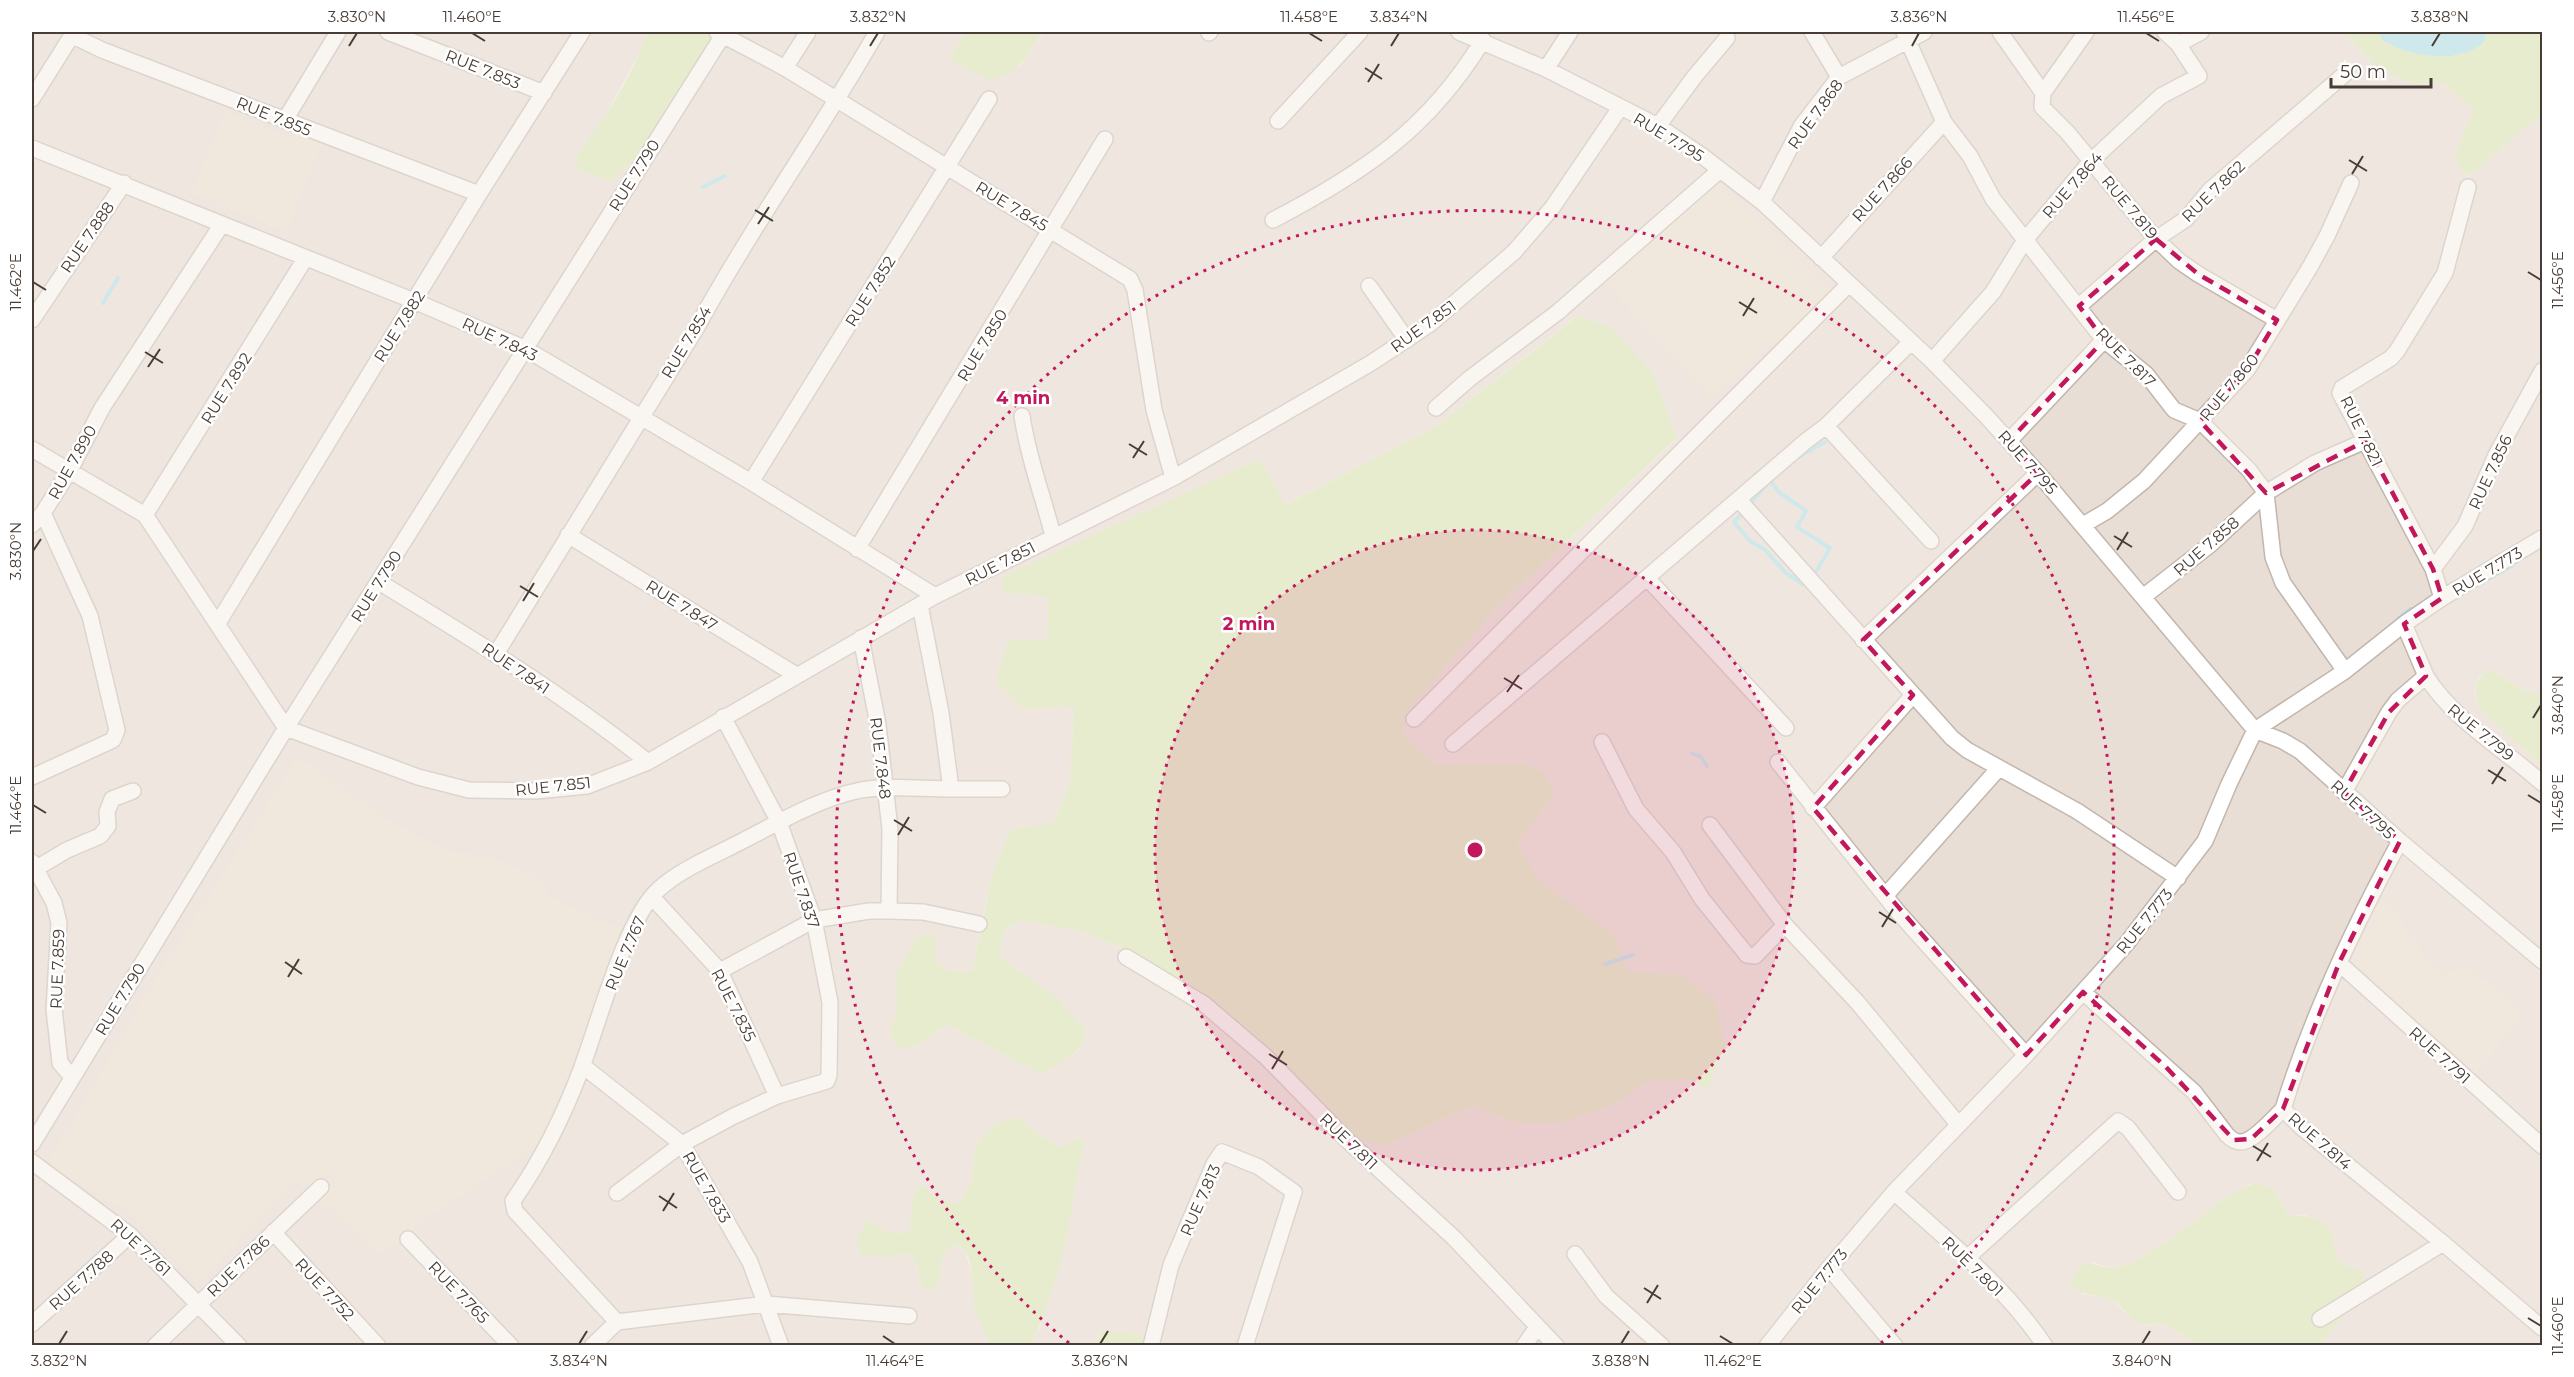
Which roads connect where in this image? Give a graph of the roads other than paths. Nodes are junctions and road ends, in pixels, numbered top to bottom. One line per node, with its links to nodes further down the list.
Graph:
1 (338, 32): 31 (street)
2 (388, 32): 25 (street, RUE 7.853)
3 (582, 32): 25 (street, RUE 7.882)
4 (722, 32): 21 (street, RUE 7.845); 61 (street, RUE 7.790)
5 (808, 32): 21 (street)
6 (877, 32): 29 (street, RUE 7.854)
7 (1360, 32): 32 (street)
8 (1459, 32): 19 (street, RUE 7.795)
9 (1570, 32): 22 (street)
10 (1812, 32): 24 (street)
11 (1924, 32): 17 (street, RUE 7.868)
12 (2000, 32): 26 (street, RUE 7.819)
13 (2086, 32): 26 (street)
14 (2165, 32): 20 (street, RUE 7.864)
15 (2201, 32): 20 (street)
16 (72, 33): 27 (street); 31 (street, RUE 7.855)
17 (1906, 36): 24 (street, RUE 7.868); 33 (street, RUE 7.817)
18 (1727, 38): 34 (street)
19 (1483, 40): 22 (street, RUE 7.795); 45 (street)
20 (2178, 44): 37 (street, RUE 7.864)
21 (785, 68): 29 (street, RUE 7.845)
22 (1546, 69): 30 (street, RUE 7.795)
23 (2346, 73): 48 (street, RUE 7.862)
24 (1839, 76): 44 (street, RUE 7.868)
25 (544, 93): 43 (street, RUE 7.882)
26 (2043, 93): 37 (street, RUE 7.819)
27 (32, 99)
28 (989, 99): 38 (street, RUE 7.852)
29 (838, 100): 38 (street, RUE 7.845); 66 (street, RUE 7.854)
30 (1620, 108): 34 (street, RUE 7.795); 59 (street, RUE 7.851)
31 (285, 120): 43 (street, RUE 7.855)
32 (1278, 121)
33 (1944, 122): 49 (street, RUE 7.817); 50 (street, RUE 7.866)
34 (1658, 126): 39 (street, RUE 7.795)
35 (1105, 139): 47 (street, RUE 7.850)
36 (32, 148): 40 (street, RUE 7.843)
37 (2090, 162): 48 (street, RUE 7.819); 49 (street, RUE 7.864)
38 (948, 166): 47 (street, RUE 7.845); 75 (street, RUE 7.852)
39 (1720, 170): 44 (street, RUE 7.795); 64 (street)
40 (124, 183): 46 (street, RUE 7.843); 56 (street, RUE 7.888)
41 (2350, 183): 57 (street, RUE 7.860)
42 (2468, 187): 70 (street, RUE 7.821)
43 (478, 194): 54 (street, RUE 7.882)
44 (1761, 202): 50 (street, RUE 7.795)
45 (1273, 220)
46 (222, 224): 51 (street, RUE 7.843); 72 (street, RUE 7.890)
47 (1050, 229): 74 (street, RUE 7.845); 86 (street, RUE 7.850)
48 (2156, 239): 55 (street, RUE 7.862); 57 (street, RUE 7.819)
49 (2025, 240): 55 (street, RUE 7.817); 62 (street, RUE 7.864)
50 (1821, 258): 52 (street, RUE 7.795)
51 (305, 259): 54 (street, RUE 7.843); 79 (street, RUE 7.892)
52 (1849, 284): 60 (street, RUE 7.795); 104 (street)
53 (1369, 286): 59 (street)
54 (414, 301): 61 (street, RUE 7.843); 94 (street, RUE 7.882)
55 (2079, 306): 58 (street, RUE 7.817)
56 (32, 320)
57 (2277, 320): 67 (street, RUE 7.860)
58 (2103, 339): 67 (street, RUE 7.817); 69 (street)
59 (1407, 340): 74 (street, RUE 7.851)
60 (1911, 342): 62 (street, RUE 7.795); 68 (street)
61 (524, 348): 66 (street, RUE 7.843); 89 (street, RUE 7.790)
62 (1932, 361): 69 (street, RUE 7.795)
63 (2542, 371): 87 (street, RUE 7.856)
64 (1436, 408)
65 (1022, 416): 83 (street)
66 (640, 418): 75 (street, RUE 7.843); 82 (street, RUE 7.854)
67 (2200, 421): 76 (street, RUE 7.817); 81 (street, RUE 7.860)
68 (1826, 426): 77 (street); 85 (street)
69 (2009, 441): 73 (street, RUE 7.795)
70 (2365, 441): 76 (street, RUE 7.858); 87 (street, RUE 7.821)
71 (32, 448): 72 (street)
72 (70, 470): 78 (street, RUE 7.890); 79 (street)
73 (2038, 473): 81 (street, RUE 7.795); 97 (street)
74 (1173, 478): 83 (street, RUE 7.851)
75 (751, 482): 86 (street, RUE 7.843)
76 (2266, 493): 91 (street, RUE 7.858); 99 (street)
77 (1739, 500): 88 (street); 97 (street)
78 (43, 513): 80 (street); 113 (street, RUE 7.890)
79 (145, 515): 94 (street)
80 (32, 525)
81 (2083, 525): 91 (street, RUE 7.795)
82 (568, 535): 98 (street, RUE 7.854); 100 (street, RUE 7.847)
83 (1053, 536): 90 (street, RUE 7.851)
84 (2542, 538): 92 (street, RUE 7.773)
85 (1931, 541)
86 (857, 549): 90 (street, RUE 7.843)
87 (2433, 569): 92 (street, RUE 7.821)
88 (1648, 579): 106 (street); 109 (street)
89 (379, 582): 98 (street, RUE 7.841); 105 (street, RUE 7.790)
90 (935, 596): 93 (street, RUE 7.851)
91 (2143, 597): 107 (street, RUE 7.795)
92 (2442, 598): 95 (street, RUE 7.773)
93 (920, 605): 96 (street, RUE 7.851); 116 (street)
94 (218, 622): 105 (street)
95 (2404, 624): 99 (street, RUE 7.773); 101 (street, RUE 7.799)
96 (861, 638): 100 (street, RUE 7.851); 115 (street, RUE 7.848)
97 (1863, 640): 102 (street)
98 (496, 654): 110 (street, RUE 7.841)
99 (2345, 670): 107 (street, RUE 7.773)
100 (795, 675): 103 (street, RUE 7.851)
101 (2426, 676): 114 (street, RUE 7.799); 119 (street)
102 (1913, 695): 112 (street); 120 (street)
103 (723, 717): 110 (street, RUE 7.851); 121 (street, RUE 7.837)
104 (1414, 719)
105 (286, 728): 110 (street, RUE 7.851); 139 (street, RUE 7.790)
106 (1786, 728)
107 (2256, 730): 119 (street, RUE 7.795); 125 (street, RUE 7.773)
108 (1602, 742): 131 (street)
109 (1453, 744)
110 (648, 762)
111 (1778, 762): 120 (street)
112 (1999, 768): 125 (street); 126 (street)
113 (32, 777)
114 (2542, 783)
115 (885, 788): 116 (street, RUE 7.767); 121 (street, RUE 7.767); 128 (street, RUE 7.848)
116 (951, 789): 117 (street, RUE 7.767)
117 (1002, 789)
118 (133, 791): 124 (street)
119 (2344, 792): 123 (street, RUE 7.795)
120 (1814, 808): 126 (street)
121 (779, 822): 127 (street, RUE 7.767); 129 (street, RUE 7.837)
122 (1710, 825): 131 (street)
123 (2400, 842): 133 (street, RUE 7.795); 134 (street, RUE 7.814)
124 (33, 865): 139 (street, RUE 7.859)
125 (2178, 878): 136 (street, RUE 7.773)
126 (1885, 896): 137 (street)
127 (652, 897): 135 (street, RUE 7.835); 138 (street, RUE 7.767)
128 (889, 911): 129 (street); 130 (street)
129 (814, 920): 135 (street); 140 (street, RUE 7.837)
130 (979, 924)
131 (1785, 925): 142 (street)
132 (1126, 957): 164 (street, RUE 7.811)
133 (2542, 961)
134 (2339, 963): 141 (street, RUE 7.814); 145 (street, RUE 7.791)
135 (720, 971): 140 (street, RUE 7.835)
136 (2083, 992): 137 (street, RUE 7.773); 141 (street)
137 (2026, 1055): 142 (street, RUE 7.773)
138 (583, 1066): 144 (street, RUE 7.833); 162 (street, RUE 7.767)
139 (72, 1077): 143 (street, RUE 7.790)
140 (777, 1096): 144 (street)
141 (2283, 1109): 154 (street, RUE 7.814)
142 (1958, 1124): 148 (street, RUE 7.773)
143 (32, 1144)
144 (682, 1144): 150 (street); 159 (street, RUE 7.833)
145 (2542, 1146)
146 (32, 1162): 152 (street, RUE 7.761)
147 (321, 1187): 151 (street, RUE 7.786)
148 (1894, 1192): 156 (street, RUE 7.801); 157 (street, RUE 7.773)
149 (2178, 1192): 156 (street)
150 (617, 1193)
151 (273, 1232): 158 (street, RUE 7.786); 168 (street, RUE 7.752)
152 (130, 1235): 158 (street, RUE 7.761); 163 (street, RUE 7.788)
153 (408, 1239): 169 (street, RUE 7.765)
154 (2444, 1243): 161 (street); 165 (street, RUE 7.814)
155 (1575, 1254): 176 (street)
156 (1967, 1258): 179 (street, RUE 7.801)
157 (1829, 1268): 177 (street, RUE 7.773); 178 (street)
158 (199, 1304): 166 (street, RUE 7.786); 167 (street, RUE 7.761)
159 (766, 1304): 160 (street); 162 (street); 171 (street, RUE 7.833)
160 (909, 1316)
161 (2320, 1319)
162 (616, 1322): 170 (street)
163 (32, 1324)
164 (1538, 1327): 174 (street); 175 (street, RUE 7.811)
165 (2542, 1328)
166 (155, 1346)
167 (239, 1346)
168 (378, 1346)
169 (511, 1346)
170 (592, 1346)
171 (780, 1346)
172 (1152, 1346): 173 (street, RUE 7.813)
173 (1245, 1346)
174 (1524, 1346)
175 (1556, 1346)
176 (1662, 1346)
177 (1767, 1346)
178 (1895, 1346)
179 (2045, 1346)

